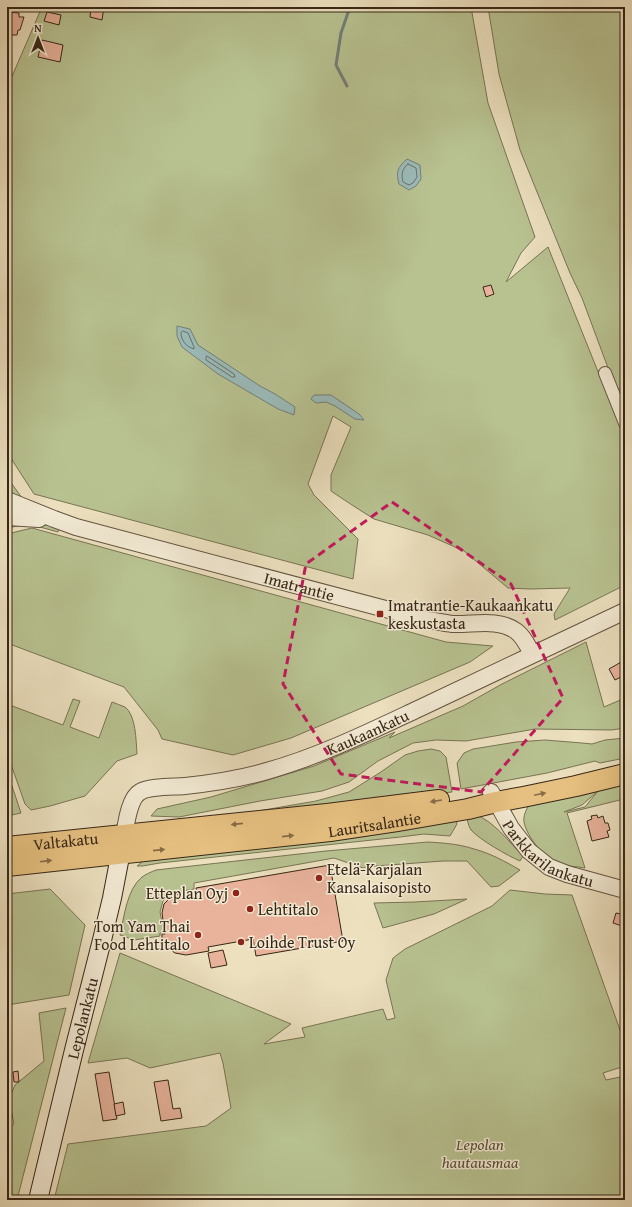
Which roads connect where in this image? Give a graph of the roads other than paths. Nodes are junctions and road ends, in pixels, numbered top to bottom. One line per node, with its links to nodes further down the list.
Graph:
1 (605, 373): 2 (street)
2 (621, 398): 3 (street)
3 (625, 422)
4 (7, 500): 6 (street, Imatrantie)
5 (7, 517): 6 (street, Imatrantie)
6 (57, 520): 8 (street, Imatrantie)
7 (625, 611): 8 (street, Kaukaankatu)
8 (532, 654): 12 (street, Kaukaankatu)
9 (625, 762): 11 (main road, Lauritsalantie)
10 (625, 774): 11 (main road, Lauritsalantie, one-way to 10)
11 (494, 797): 12 (main road, Lauritsalantie); 15 (street, Parkkarilankatu)
12 (122, 845): 13 (main road, Valtakatu); 14 (main road, Valtakatu, one-way to 12); 16 (main road, Lepolankatu)
13 (7, 847)
14 (7, 866)
15 (625, 890)
16 (38, 1200)

